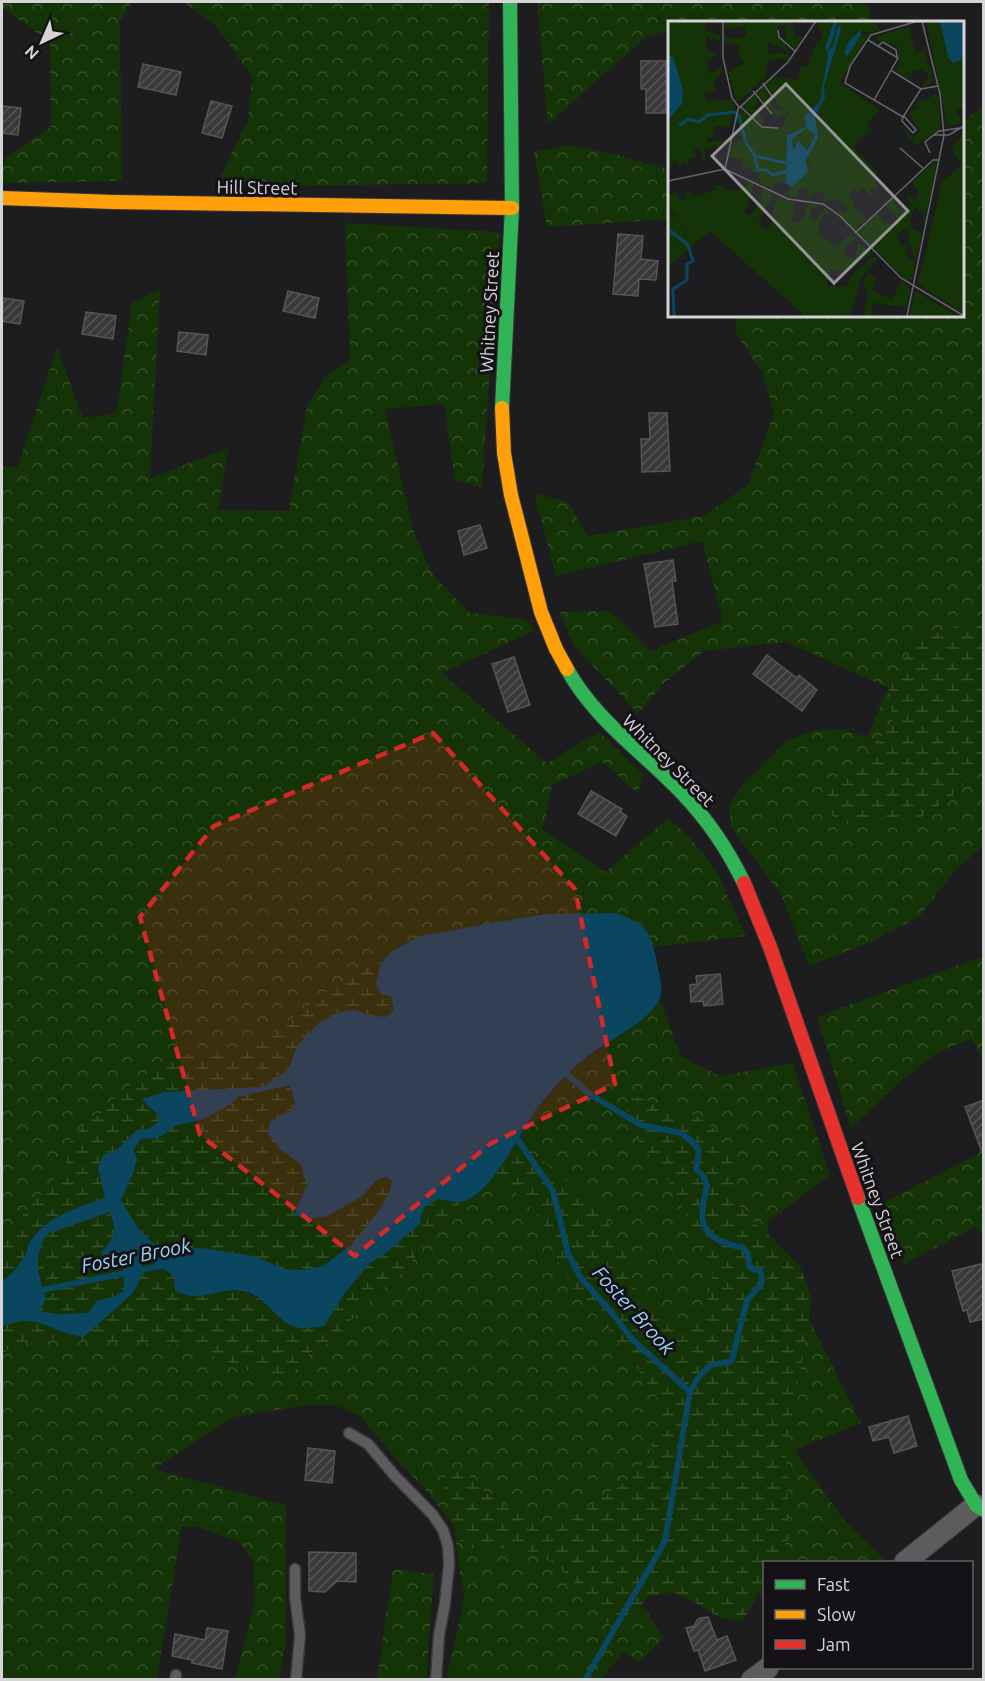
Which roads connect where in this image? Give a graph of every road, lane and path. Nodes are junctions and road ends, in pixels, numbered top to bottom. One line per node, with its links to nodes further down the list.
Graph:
1 (510, 2): 3 (street, Whitney Street)
2 (2, 198): 3 (street, Hill Street)
3 (512, 208): 5 (street, Whitney Street)
4 (349, 1433): 10 (lane)
5 (980, 1507): 6 (street)
6 (908, 1561)
7 (295, 1569): 9 (lane)
8 (767, 1669): 11 (street)
9 (296, 1680)
10 (436, 1680)
11 (752, 1680)

